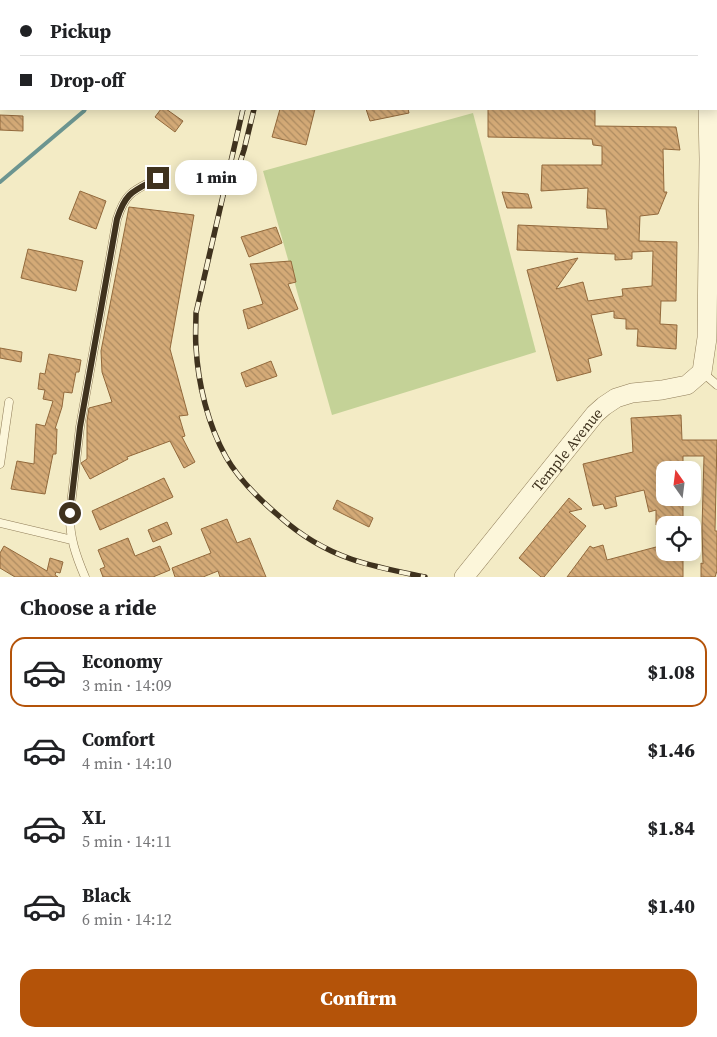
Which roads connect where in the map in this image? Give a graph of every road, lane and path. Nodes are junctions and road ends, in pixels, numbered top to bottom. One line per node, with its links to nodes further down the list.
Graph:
1 (708, 110): 2 (street)
2 (713, 160): 4 (street)
3 (158, 178): 9 (lane)
4 (702, 372): 5 (lane); 11 (street, Temple Avenue)
5 (717, 385)
6 (8, 402): 7 (lane)
7 (0, 464)
8 (0, 523): 9 (lane)
9 (72, 540): 10 (lane)
10 (85, 577)
11 (464, 577)

